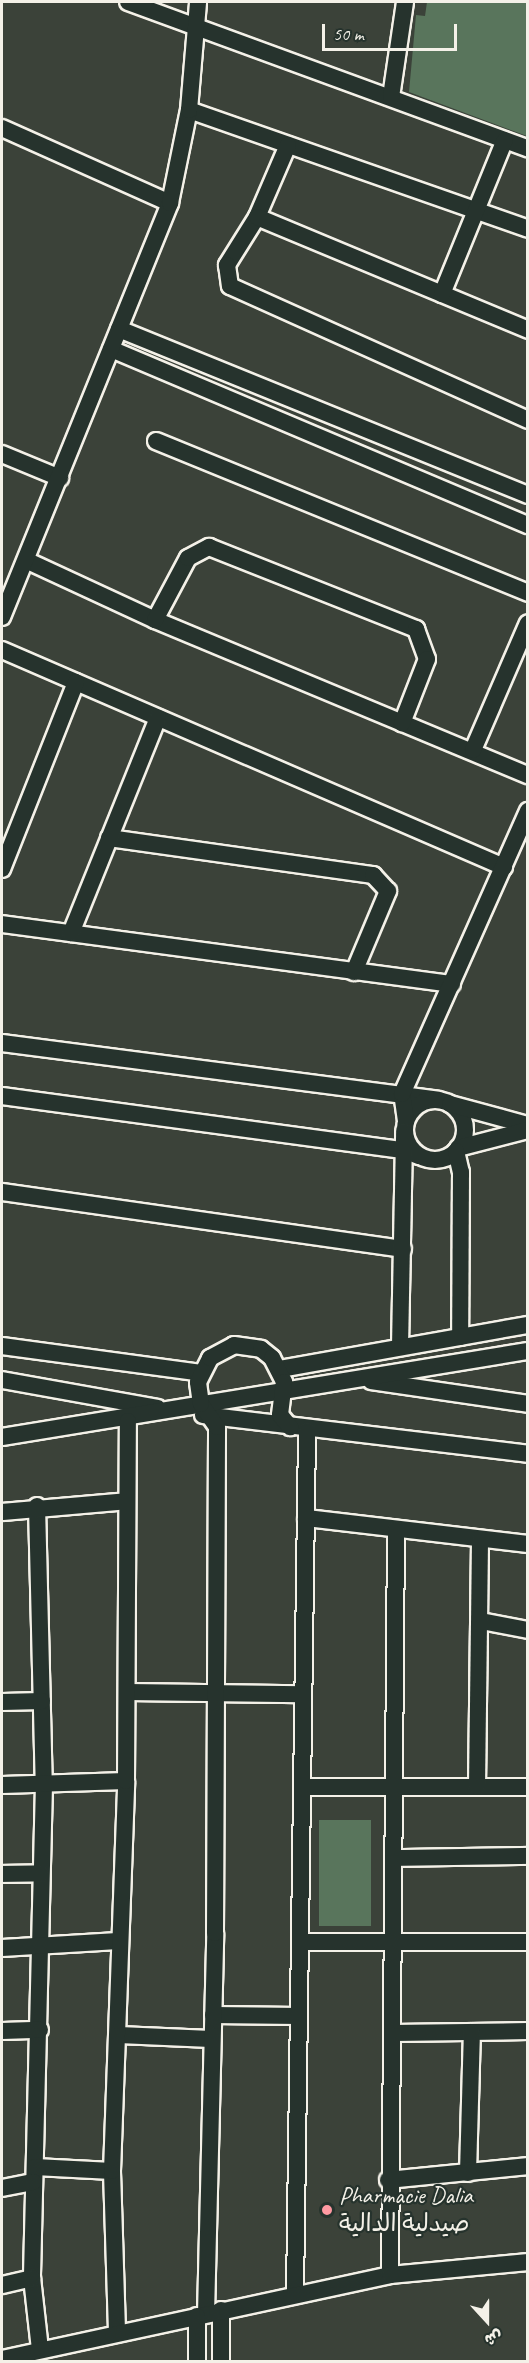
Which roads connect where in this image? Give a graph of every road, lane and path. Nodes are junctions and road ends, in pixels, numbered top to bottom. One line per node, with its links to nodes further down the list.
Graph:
1 (128, 2): 4 (street)
2 (198, 2): 4 (street)
3 (405, 2): 5 (street)
4 (194, 27): 5 (street); 6 (street)
5 (391, 97): 8 (street)
6 (189, 110): 9 (street); 11 (street)
7 (2, 128): 11 (street)
8 (506, 140): 10 (street); 12 (street)
9 (288, 145): 12 (street); 13 (street)
10 (528, 148)
11 (170, 203): 16 (street)
12 (477, 209): 14 (street); 15 (street)
13 (257, 217): 15 (street); 19 (street)
14 (528, 229)
15 (442, 294): 17 (street)
16 (119, 329): 18 (street); 23 (street)
17 (528, 330)
18 (111, 349): 22 (street); 24 (street)
19 (528, 420)
20 (156, 441): 26 (street)
21 (2, 454): 22 (street)
22 (60, 478): 25 (street)
23 (528, 495)
24 (528, 525)
25 (27, 561): 27 (street); 28 (street)
26 (528, 593)
27 (2, 616)
28 (155, 620): 33 (street); 33 (street)
29 (528, 623): 34 (street)
30 (2, 650): 31 (street)
31 (76, 682): 32 (street); 39 (street)
32 (158, 718): 37 (street); 38 (street)
33 (402, 723): 34 (street)
34 (473, 750): 35 (street)
35 (528, 775)
36 (528, 811): 38 (street)
37 (109, 838): 41 (street); 42 (street)
38 (504, 867): 43 (street)
39 (2, 869)
40 (2, 924): 41 (street)
41 (70, 933): 42 (street)
42 (354, 972): 43 (street)
43 (452, 984): 45 (street)
44 (2, 1043): 45 (street)
45 (402, 1094): 47 (street); 49 (street)
46 (2, 1096): 52 (street)
47 (443, 1102): 48 (street); 49 (street); 51 (street)
48 (528, 1125)
49 (405, 1126): 52 (street)
50 (528, 1130): 51 (street)
51 (457, 1150): 52 (street); 56 (street)
52 (412, 1153): 54 (street)
53 (2, 1192): 54 (street)
54 (403, 1249): 58 (street)
55 (528, 1325): 56 (street)
56 (460, 1337): 58 (street)
57 (2, 1346): 61 (street)
58 (400, 1347): 60 (street)
59 (528, 1351): 62 (street)
60 (280, 1369): 61 (street); 64 (street)
61 (201, 1373): 67 (street)
62 (356, 1379): 64 (street); 65 (street)
63 (2, 1380): 66 (street)
64 (283, 1390): 67 (street); 69 (street)
65 (528, 1404)
66 (167, 1410): 67 (street); 71 (street)
67 (207, 1410): 69 (street); 83 (street)
68 (128, 1421): 73 (street)
69 (290, 1427): 70 (street)
70 (307, 1430): 72 (street); 76 (street)
71 (2, 1437)
72 (528, 1454)
73 (127, 1502): 74 (street); 82 (street)
74 (37, 1506): 75 (street); 85 (street)
75 (2, 1512)
76 (306, 1518): 77 (street); 84 (street)
77 (396, 1530): 78 (street); 93 (street)
78 (480, 1539): 79 (street); 80 (street)
79 (528, 1544)
80 (481, 1621): 81 (street); 90 (street)
81 (528, 1630)
82 (127, 1692): 83 (street); 87 (street)
83 (213, 1693): 84 (street); 104 (street)
84 (303, 1694): 91 (street)
85 (42, 1701): 86 (street); 88 (street)
86 (2, 1702)
87 (126, 1781): 88 (street); 98 (street)
88 (44, 1784): 89 (street); 96 (street)
89 (2, 1785)
90 (477, 1786): 92 (street); 93 (street)
91 (302, 1787): 93 (street); 99 (street)
92 (528, 1787)
93 (397, 1790): 95 (street)
94 (528, 1856): 95 (street)
95 (396, 1858): 101 (street)
96 (41, 1873): 97 (street); 103 (street)
97 (2, 1874)
98 (118, 1941): 103 (street); 111 (street)
99 (300, 1942): 101 (street); 105 (street)
100 (528, 1942): 101 (street)
101 (394, 1945): 110 (street)
102 (2, 1947): 103 (street)
103 (41, 1947): 106 (street)
104 (213, 2015): 105 (street); 112 (street)
105 (299, 2016): 123 (street)
106 (40, 2030): 107 (street); 116 (street)
107 (2, 2031)
108 (528, 2031): 109 (street)
109 (472, 2032): 110 (street); 115 (street)
110 (393, 2033): 117 (street)
111 (119, 2036): 112 (street); 114 (street)
112 (212, 2039): 124 (street)
113 (528, 2166): 115 (street)
114 (112, 2171): 116 (street); 125 (street)
115 (468, 2172): 117 (street)
116 (34, 2175): 118 (street); 121 (street)
117 (388, 2180): 120 (street)
118 (2, 2188)
119 (528, 2262): 120 (street)
120 (390, 2275): 123 (street)
121 (32, 2278): 122 (street); 126 (street)
122 (2, 2284)
123 (296, 2293): 124 (street)
124 (208, 2313): 125 (street); 128 (street); 129 (street)
125 (117, 2331): 126 (street)
126 (40, 2349): 127 (street)
127 (2, 2359)
128 (197, 2361)
129 (221, 2361)

